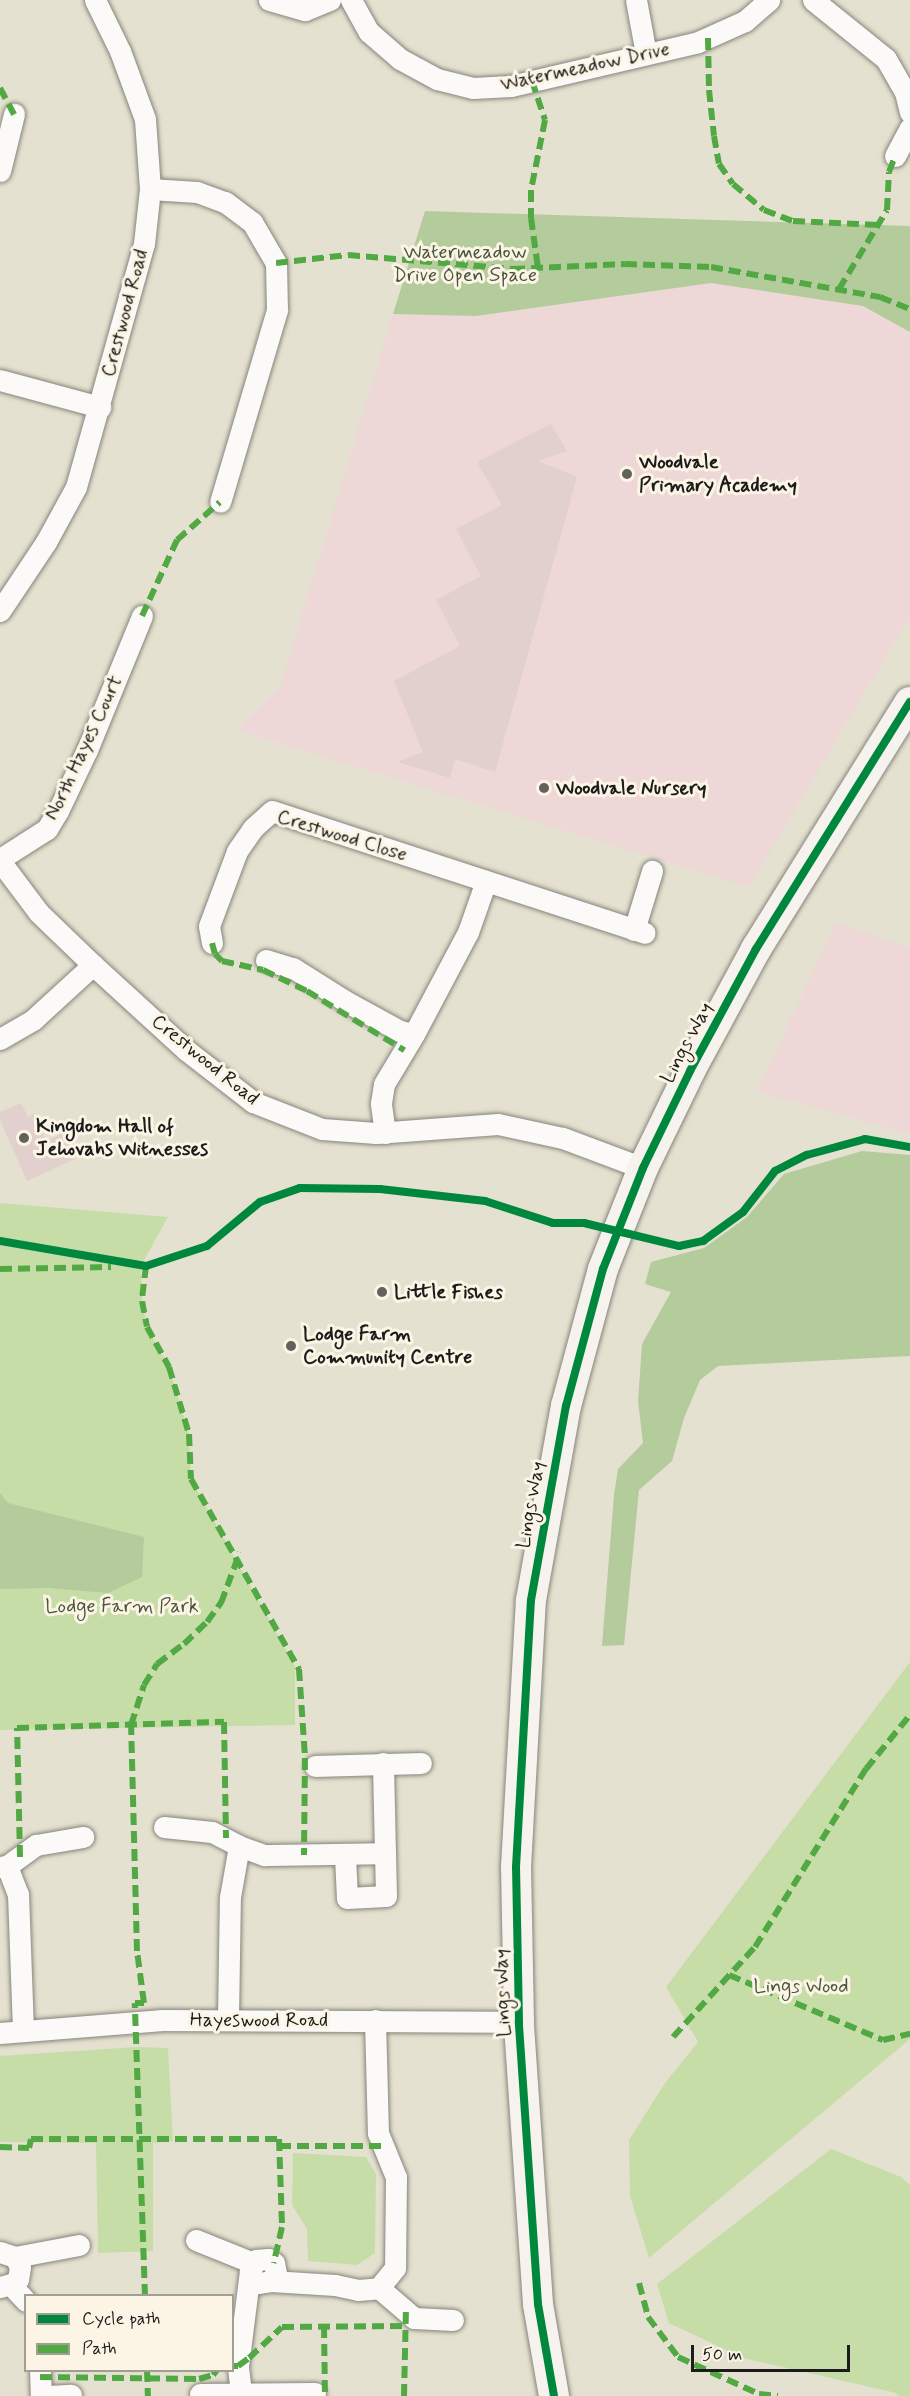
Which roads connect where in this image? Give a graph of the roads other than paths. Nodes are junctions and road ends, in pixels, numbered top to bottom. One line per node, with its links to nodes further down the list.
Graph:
1 (94, 0): 14 (street, Crestwood Road)
2 (269, 0): 3 (street)
3 (330, 0)
4 (351, 0): 8 (street, Watermeadow Drive)
5 (636, 0): 8 (street)
6 (769, 0): 8 (street, Watermeadow Drive)
7 (813, 0): 9 (street)
8 (646, 54)
9 (910, 112)
10 (14, 114): 13 (street)
11 (910, 128): 12 (street)
12 (895, 156)
13 (0, 171)
14 (150, 189): 16 (street, Crestwood Road); 17 (street)
15 (0, 380): 16 (street)
16 (100, 407): 18 (street, Crestwood Road)
17 (220, 502)
18 (0, 612)
19 (142, 616): 21 (street, North Hayes Court)
20 (910, 702): 30 (street, Lings Way)
21 (0, 860): 26 (street, Crestwood Road)
22 (652, 871): 23 (street, Crestwood Close)
23 (486, 881): 24 (street, Crestwood Close); 27 (street)
24 (212, 943)
25 (266, 960): 27 (street)
26 (93, 965): 28 (street); 29 (street, Crestwood Road)
27 (414, 1034): 29 (street)
28 (0, 1039)
29 (385, 1133): 30 (street, Crestwood Road)
30 (644, 1168): 42 (street, Lings Way)
31 (383, 1763): 32 (street); 33 (street); 37 (street)
32 (420, 1763)
33 (315, 1766)
34 (164, 1827): 36 (street)
35 (83, 1837): 39 (street)
36 (239, 1846): 38 (street); 40 (street)
37 (385, 1853): 38 (street); 38 (street)
38 (345, 1856)
39 (4, 1866): 43 (street)
40 (228, 2019): 41 (street, Hayeswood Road); 43 (street, Hayeswood Road)
41 (375, 2020): 42 (street, Hayeswood Road); 50 (street)
42 (519, 2022): 60 (street, Lings Way)
43 (23, 2030): 44 (street, Hayeswood Road)
44 (0, 2033)
45 (196, 2240): 48 (street)
46 (79, 2245): 47 (street)
47 (7, 2254): 49 (street)
48 (251, 2267): 50 (street); 54 (street)
49 (5, 2286): 51 (street)
50 (379, 2288): 52 (street)
51 (24, 2300)
52 (453, 2320)
53 (40, 2372): 58 (street)
54 (241, 2392): 55 (street); 56 (street)
55 (315, 2393)
56 (200, 2394)
57 (71, 2395): 59 (street)
58 (41, 2396)
59 (49, 2396)
60 (554, 2396)

